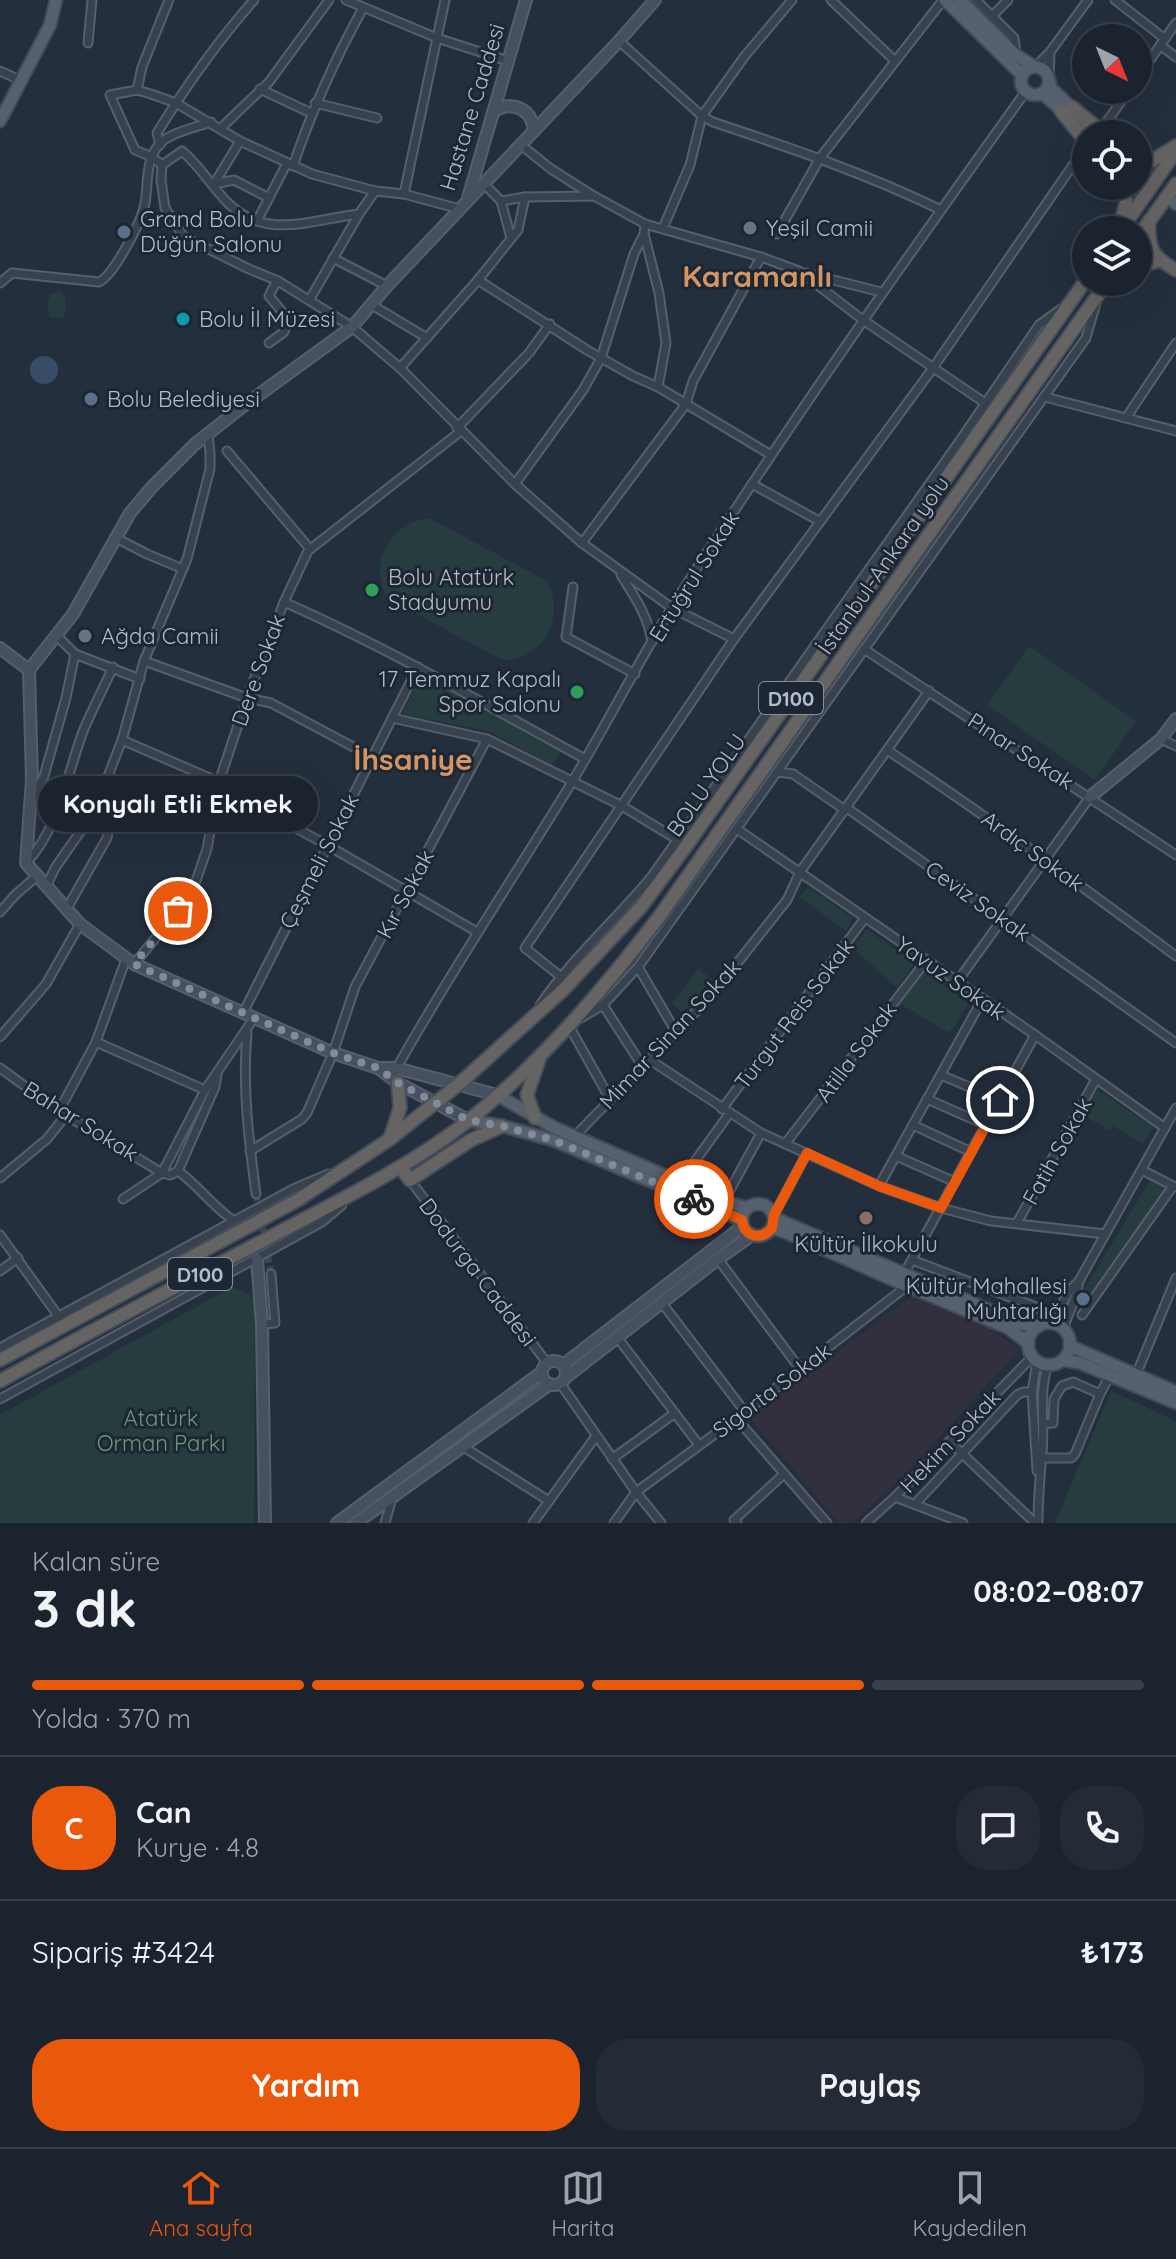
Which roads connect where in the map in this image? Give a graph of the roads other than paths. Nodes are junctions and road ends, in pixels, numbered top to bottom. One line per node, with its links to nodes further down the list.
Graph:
1 (56, 0): 35 (main road)
2 (92, 0): 24 (street)
3 (169, 0): 37 (street)
4 (254, 0): 40 (street)
5 (329, 0): 36 (street)
6 (346, 0): 18 (street)
7 (445, 0): 21 (street)
8 (526, 0): 30 (main road, Hastane Caddesi)
9 (655, 0): 22 (main road)
10 (792, 0): 45 (street)
11 (831, 0): 29 (street)
12 (944, 0): 29 (street); 33 (main road)
13 (960, 0): 26 (main road)
14 (976, 0): 19 (street)
15 (1008, 0): 19 (street)
16 (1088, 0): 25 (street)
17 (1115, 0): 23 (street)
18 (363, 8): 21 (street); 41 (street)
19 (992, 16): 26 (street)
20 (1176, 23): 23 (street)
21 (437, 38): 30 (street); 70 (street)
22 (619, 41): 45 (street); 52 (main road)
23 (1163, 42): 27 (street); 28 (street)
24 (88, 43)
25 (1050, 52): 31 (street); 34 (street)
26 (1016, 55): 31 (main road)
27 (1152, 57)
28 (1176, 57)
29 (894, 60): 59 (street)
30 (508, 61): 43 (main road, Hastane Caddesi)
31 (1035, 67): 33 (main road); 34 (main road)
32 (0, 71): 35 (street)
33 (1022, 75): 38 (main road)
34 (1049, 79): 39 (main road); 42 (main road)
35 (22, 81): 49 (main road)
36 (260, 89): 44 (street); 51 (street)
37 (137, 90): 40 (street); 60 (street)
38 (1026, 91): 39 (main road); 76 (street, Ertuğrul Sokak)
39 (1042, 93): 42 (main road)
40 (176, 103): 50 (street); 55 (street)
41 (315, 103): 44 (street); 46 (street)
42 (1067, 109): 47 (highway); 48 (highway)
43 (494, 111): 52 (main road); 65 (main road, Hastane Caddesi)
44 (311, 113): 62 (street)
45 (702, 116): 59 (street); 82 (street)
46 (377, 118)
47 (1073, 120)
48 (1081, 120)
49 (0, 121)
50 (211, 122): 51 (street); 53 (street)
51 (221, 128): 54 (street)
52 (534, 131): 56 (main road)
53 (170, 137): 55 (street); 58 (street)
54 (240, 141): 62 (street); 66 (street)
55 (160, 145): 60 (street)
56 (521, 145): 67 (main road); 71 (street)
57 (1176, 149): 61 (highway); 78 (highway)
58 (182, 151): 64 (street); 66 (street)
59 (820, 158): 76 (street); 84 (street)
60 (150, 160): 64 (street); 95 (street)
61 (1152, 161)
62 (290, 164): 69 (street); 73 (street)
63 (1072, 164): 112 (street)
64 (162, 165): 94 (street)
65 (477, 168): 67 (main road); 75 (main road, Hastane Caddesi)
66 (214, 184): 73 (street); 80 (street)
67 (484, 184): 74 (street); 75 (main road)
68 (1176, 184): 79 (highway)
69 (375, 191): 70 (street); 77 (street)
70 (404, 194): 75 (street)
71 (594, 196): 72 (street); 81 (street)
72 (525, 197): 74 (street); 85 (street)
73 (269, 198): 80 (street)
74 (501, 201): 85 (street)
75 (464, 205): 96 (main road, Hastane Caddesi)
76 (941, 210): 97 (street, Ertuğrul Sokak)
77 (359, 214): 80 (street); 88 (street)
78 (1130, 216)
79 (1152, 217)
80 (257, 221)
81 (645, 224): 82 (street); 83 (street)
82 (663, 228): 87 (street)
83 (644, 234): 110 (street); 113 (street)
84 (777, 234)
85 (511, 238): 93 (street)
86 (1152, 248): 89 (highway)
87 (761, 257): 92 (street); 116 (street)
88 (333, 258): 96 (street); 101 (street)
89 (1159, 261): 90 (highway); 91 (highway)
90 (1152, 263)
91 (1176, 270)
92 (799, 271): 97 (street); 104 (street)
93 (478, 280): 105 (street); 107 (street)
94 (278, 281): 101 (street); 108 (street)
95 (0, 283)
96 (387, 286): 103 (main road, Hastane Caddesi)
97 (881, 292): 104 (street, Ertuğrul Sokak)
98 (1075, 296): 102 (highway, BOLU YOLU / D100)
99 (1096, 296): 192 (highway, İstanbul-Ankara yolu / D100)
100 (1097, 296): 114 (street)
101 (310, 299): 106 (street)
102 (1072, 300): 115 (street); 191 (highway, BOLU YOLU / D100)
103 (372, 305): 106 (main road, Hastane Caddesi); 107 (street)
104 (863, 320): 112 (street); 122 (street, Ertuğrul Sokak)
105 (550, 324): 110 (street); 118 (street, Dere Sokak)
106 (352, 327): 111 (street); 120 (main road, Hastane Caddesi)
107 (427, 338): 111 (street)
108 (269, 343)
109 (1176, 343): 117 (street)
110 (601, 358): 113 (street); 123 (street)
111 (400, 368): 118 (street)
112 (933, 368): 115 (street); 125 (street)
113 (658, 387): 116 (street)
114 (1045, 397): 117 (street); 138 (street)
115 (985, 403): 166 (street)
116 (686, 404): 122 (street); 127 (street)
117 (1126, 418): 119 (street)
118 (459, 429): 123 (street); 128 (street, Dere Sokak)
119 (1176, 431)
120 (208, 434): 126 (main road, Hastane Caddesi); 129 (street)
121 (227, 451): 128 (street)
122 (771, 455): 124 (street, Ertuğrul Sokak)
123 (515, 484): 127 (street)
124 (752, 484): 125 (street); 133 (street, Ertuğrul Sokak)
125 (819, 521): 135 (street)
126 (116, 538): 129 (street); 134 (main road, Hastane Caddesi)
127 (582, 543): 130 (street)
128 (310, 549): 132 (street, Dere Sokak)
129 (183, 569): 140 (street)
130 (617, 570): 133 (street); 136 (street)
131 (573, 587): 144 (street)
132 (284, 602): 142 (street); 147 (street, Dere Sokak)
133 (672, 608): 135 (street); 136 (street, Ertuğrul Sokak)
134 (56, 635): 139 (street); 143 (main road, Hastane Caddesi)
135 (734, 639): 162 (street)
136 (652, 643): 144 (street, Ertuğrul Sokak)
137 (0, 648): 143 (main road)
138 (864, 649): 146 (street, Pınar Sokak); 157 (street)
139 (75, 654): 141 (street); 161 (street)
140 (144, 661): 145 (street); 147 (street)
141 (113, 667): 145 (street); 170 (street)
142 (418, 667): 148 (street, Çeşmeli Sokak); 156 (street)
143 (29, 670): 161 (main road)
144 (635, 674): 156 (street, Ertuğrul Sokak)
145 (140, 679): 152 (street)
146 (929, 691): 154 (street, Mimar Sinan Sokak); 160 (street, Pınar Sokak)
147 (247, 698): 155 (street); 159 (street, Dere Sokak)
148 (392, 718): 150 (street); 155 (street, Çeşmeli Sokak)
149 (1176, 719): 151 (main road)
150 (487, 739): 158 (street); 174 (street, Kır Sokak)
151 (1161, 739): 153 (street); 160 (main road)
152 (122, 740): 159 (street); 164 (street)
153 (1176, 746)
154 (887, 750): 163 (street, Mimar Sinan Sokak); 169 (street, Ardıç Sokak)
155 (372, 757): 167 (street, Çeşmeli Sokak)
156 (585, 759): 158 (street, Ertuğrul Sokak)
157 (777, 772): 163 (street, Ceviz Sokak); 165 (street)
158 (573, 781): 162 (street); 180 (street, Ertuğrul Sokak)
159 (218, 784): 167 (street); 182 (street, Dere Sokak)
160 (1090, 797): 168 (street, Pınar Sokak); 169 (street)
161 (32, 800): 170 (main road)
162 (622, 806): 166 (street); 185 (street)
163 (846, 809): 171 (street, Mimar Sinan Sokak); 178 (street, Ceviz Sokak)
164 (94, 812): 173 (street); 175 (street)
165 (737, 829): 171 (street, Yavuz Sokak); 184 (street)
166 (678, 840): 185 (street)
167 (327, 845): 174 (street); 189 (street, Çeşmeli Sokak)
168 (1176, 855)
169 (1046, 860): 178 (street); 181 (street, Ardıç Sokak)
170 (26, 863): 172 (main road)
171 (800, 872): 177 (street, Yavuz Sokak); 194 (street, Mimar Sinan Sokak)
172 (37, 876): 173 (main road); 176 (street)
173 (46, 887): 175 (main road)
174 (407, 891): 180 (street); 199 (street, Kır Sokak)
175 (66, 910): 179 (main road)
176 (0, 912)
177 (865, 918): 183 (street, Yavuz Sokak); 220 (street, Turgut Reis Sokak)
178 (1004, 919): 186 (street); 198 (street, Ceviz Sokak)
179 (80, 924): 182 (main road); 196 (street)
180 (477, 932): 207 (street, Ertuğrul Sokak)
181 (1176, 956)
182 (130, 961): 189 (main road); 197 (street, Dere Sokak)
183 (926, 961): 186 (street, Yavuz Sokak); 231 (street, Atilla Sokak)
184 (638, 967): 188 (street); 194 (street)
185 (560, 976): 191 (street)
186 (957, 982): 187 (street, Yavuz Sokak)
187 (982, 1000): 195 (street, Yavuz Sokak); 209 (street)
188 (603, 1005): 192 (street); 204 (street)
189 (243, 1013): 190 (main road)
190 (254, 1018): 193 (street, Bahar Sokak); 199 (main road)
191 (529, 1022): 212 (highway, BOLU YOLU / D100)
192 (568, 1026): 200 (highway, İstanbul-Ankara yolu / D100); 215 (street)
193 (247, 1031): 201 (street); 202 (street, Bahar Sokak)
194 (676, 1032): 203 (street, Mimar Sinan Sokak)
195 (1035, 1035): 210 (street, Yavuz Sokak); 217 (street)
196 (0, 1037)
197 (96, 1042): 213 (street); 221 (street, Dere Sokak)
198 (1176, 1043)
199 (333, 1053): 206 (main road); 232 (street, Kır Sokak)
200 (541, 1053): 214 (highway, İstanbul-Ankara yolu / D100); 222 (highway)
201 (245, 1055): 202 (street); 232 (street)
202 (229, 1056): 208 (street, Bahar Sokak)
203 (650, 1060): 204 (street, Mimar Sinan Sokak); 220 (street)
204 (643, 1067): 215 (street, Mimar Sinan Sokak)
205 (0, 1068): 221 (street, Bahar Sokak)
206 (378, 1068): 207 (main road); 211 (main road)
207 (396, 1068): 211 (street, Ertuğrul Sokak); 212 (main road)
208 (217, 1074): 213 (street, Bahar Sokak); 239 (street, Bahar Sokak)
209 (941, 1075): 216 (street); 217 (street)
210 (1096, 1079): 227 (street, Yavuz Sokak); 255 (street, Fatih Sokak)
211 (394, 1081): 218 (main road); 230 (highway)
212 (459, 1084): 214 (main road); 218 (highway, D100)
213 (205, 1090): 240 (street, Bahar Sokak)
214 (497, 1095): 222 (main road); 223 (highway, İstanbul-Ankara yolu / D100)
215 (610, 1099): 229 (street, Mimar Sinan Sokak)
216 (927, 1099): 224 (street); 225 (street)
217 (1000, 1100): 225 (street)
218 (435, 1104): 223 (main road); 230 (highway, D100)
219 (1176, 1108): 227 (street)
220 (726, 1112): 228 (street); 243 (street, Turgut Reis Sokak)
221 (63, 1113): 240 (street, Bahar Sokak); 241 (street, Dere Sokak)
222 (535, 1118): 229 (main road)
223 (468, 1120): 226 (main road); 237 (highway, D100)
224 (913, 1125): 233 (street); 235 (street)
225 (986, 1125): 233 (street)
226 (502, 1126): 242 (highway); 252 (main road)
227 (1165, 1128): 238 (street)
228 (761, 1133): 231 (street); 250 (street)
229 (574, 1137): 243 (main road)
230 (390, 1139): 236 (highway, D100)
231 (785, 1144): 234 (street)
232 (250, 1151): 248 (street)
233 (971, 1152): 244 (street)
234 (807, 1153): 245 (street); 253 (street)
235 (896, 1156): 244 (street); 245 (street)
236 (352, 1164): 254 (street); 278 (highway, D100)
237 (400, 1167): 242 (highway); 247 (highway, D100)
238 (1142, 1170): 246 (street); 256 (street)
239 (178, 1171): 240 (street, Bahar Sokak); 254 (street)
240 (162, 1173): 249 (street)
241 (0, 1178)
242 (410, 1180): 282 (street, Dodurga Caddesi)
243 (680, 1182): 250 (main road)
244 (955, 1182): 251 (street)
245 (879, 1186): 251 (street)
246 (1175, 1187): 269 (street)
247 (358, 1190): 260 (street); 286 (highway, D100)
248 (256, 1194)
249 (123, 1199)
250 (724, 1201): 252 (main road)
251 (941, 1208): 255 (street); 262 (street)
252 (744, 1218): 253 (main road); 258 (main road); 281 (main road)
253 (773, 1220): 258 (main road); 266 (main road)
254 (234, 1221): 270 (street)
255 (1017, 1223): 256 (street)
256 (1105, 1234): 267 (street)
257 (0, 1235): 259 (street)
258 (752, 1235): 261 (main road)
259 (18, 1258): 263 (street); 270 (street)
260 (257, 1259): 271 (main road); 292 (street)
261 (718, 1259): 268 (main road); 283 (street)
262 (912, 1260): 266 (street); 272 (street)
263 (0, 1271)
264 (271, 1274): 271 (street)
265 (1176, 1278): 285 (street)
266 (905, 1280): 272 (main road); 275 (main road); 283 (street, Sigorta Sokak)
267 (1079, 1281): 272 (street); 273 (street)
268 (662, 1303): 274 (main road); 294 (street)
269 (1082, 1315)
270 (59, 1317): 277 (street)
271 (262, 1324): 313 (main road)
272 (1046, 1324): 273 (main road); 275 (main road)
273 (1063, 1330): 276 (main road)
274 (617, 1337): 287 (main road); 295 (street)
275 (1028, 1343): 280 (main road)
276 (1070, 1346): 279 (main road); 285 (main road)
277 (0, 1348)
278 (0, 1360)
279 (1063, 1360): 280 (main road); 284 (main road)
280 (1039, 1361): 288 (street); 291 (street, Hekim Sokak); 297 (street)
281 (563, 1365): 282 (main road); 287 (main road)
282 (544, 1368): 287 (main road); 314 (main road)
283 (800, 1369): 294 (street, Sigorta Sokak)
284 (1110, 1375): 289 (main road); 290 (street)
285 (1136, 1375): 289 (main road)
286 (0, 1381)
287 (558, 1381): 298 (street); 301 (main road)
288 (1032, 1392): 293 (street); 306 (street)
289 (1173, 1393)
290 (1100, 1394): 297 (street); 303 (street)
291 (994, 1396): 293 (street); 299 (street, Hekim Sokak)
292 (0, 1399)
293 (1005, 1407): 302 (street)
294 (745, 1412): 296 (street, Sigorta Sokak)
295 (675, 1413): 300 (street); 304 (street)
296 (736, 1418): 300 (street, Sigorta Sokak); 305 (street)
297 (1043, 1424): 303 (street)
298 (596, 1436): 304 (street); 310 (street)
299 (950, 1442): 302 (street); 309 (street, Hekim Sokak)
300 (699, 1445): 307 (street, Sigorta Sokak)
301 (462, 1446): 308 (main road); 310 (street)
302 (962, 1454): 311 (street); 323 (street)
303 (1041, 1458): 306 (street)
304 (612, 1459): 307 (street)
305 (784, 1474): 319 (street); 320 (street)
306 (1038, 1481): 323 (street)
307 (636, 1492): 317 (street, Sigorta Sokak); 318 (street)
308 (393, 1497): 312 (street); 315 (main road)
309 (895, 1497): 311 (street); 321 (street, Hekim Sokak)
310 (549, 1501): 316 (street)
311 (915, 1504): 322 (street)
312 (387, 1522)
313 (265, 1523)
314 (337, 1523)
315 (356, 1523)
316 (533, 1523)
317 (614, 1523)
318 (661, 1523)
319 (737, 1523)
320 (827, 1523)
321 (866, 1523)
322 (963, 1523)
323 (1036, 1523)

